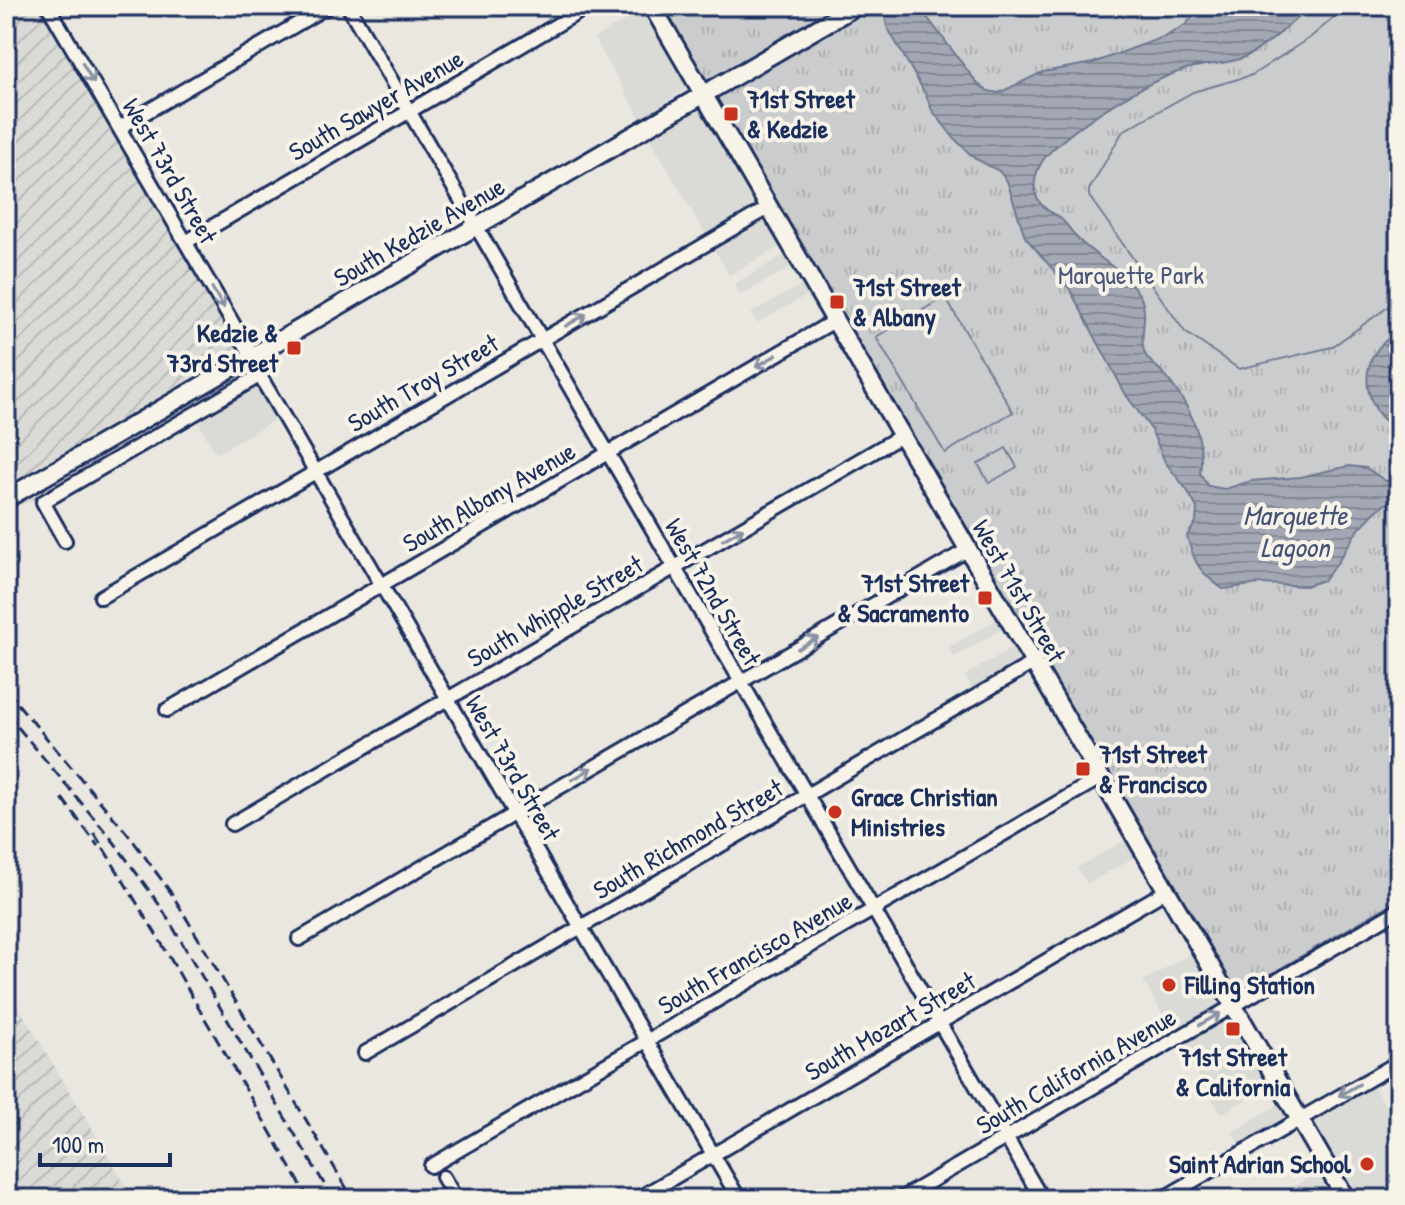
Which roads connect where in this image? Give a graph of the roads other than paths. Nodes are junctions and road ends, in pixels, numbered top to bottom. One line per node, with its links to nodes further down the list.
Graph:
1 (67, 6): 7 (street)
2 (328, 6): 10 (street)
3 (348, 6): 9 (street, West 72nd Street)
4 (589, 6): 9 (street, South Sawyer Avenue)
5 (652, 6): 8 (main road, West 71st Street)
6 (856, 6): 8 (main road, South Kedzie Avenue)
7 (51, 10): 10 (street, West 73rd Street, one-way to 10)
8 (702, 94): 11 (main road, West 71st Street); 12 (main road, South Kedzie Avenue)
9 (409, 111): 12 (street, West 72nd Street); 13 (street, South Sawyer Avenue)
10 (119, 128): 13 (street, West 73rd Street)
11 (768, 208): 14 (main road, West 71st Street); 15 (street, South Troy Street, one-way to 11)
12 (475, 227): 15 (street, West 72nd Street); 16 (main road, South Kedzie Avenue)
13 (186, 242): 16 (street, West 73rd Street, one-way to 16)
14 (834, 321): 18 (main road, West 71st Street); 19 (street, South Albany Avenue, one-way to 19)
15 (541, 340): 19 (street, West 72nd Street); 20 (street, South Troy Street)
16 (251, 358): 17 (street, West 73rd Street); 21 (main road, South Kedzie Avenue)
17 (259, 376): 20 (street, West 73rd Street); 22 (street)
18 (901, 436): 23 (main road, West 71st Street); 24 (street, South Whipple Street, one-way to 18)
19 (607, 453): 24 (street, West 72nd Street); 25 (street, South Albany Avenue)
20 (315, 472): 25 (street, West 73rd Street); 26 (street, South Troy Street)
21 (6, 499)
22 (65, 541)
23 (967, 550): 27 (main road, West 71st Street); 28 (street, one-way to 23)
24 (674, 568): 28 (street, West 72nd Street); 29 (street, South Whipple Street)
25 (381, 585): 29 (street, West 73rd Street); 30 (street, South Albany Avenue)
26 (101, 597)
27 (1033, 663): 31 (main road, West 71st Street); 32 (street, South Richmond Street)
28 (740, 682): 32 (street, West 72nd Street); 33 (street, one-way to 28)
29 (448, 699): 33 (street, West 73rd Street); 34 (street, South Whipple Street)
30 (167, 710)
31 (1100, 778): 35 (main road, West 71st Street); 36 (street, South Francisco Avenue)
32 (806, 795): 36 (street, West 72nd Street); 38 (street, South Richmond Street)
33 (514, 814): 38 (street, West 73rd Street); 39 (street)
34 (232, 824)
35 (1166, 891): 40 (main road, West 71st Street); 41 (street, South Mozart Street)
36 (873, 909): 41 (street, West 72nd Street); 42 (street, South Francisco Avenue)
37 (1399, 910): 40 (street, South California Avenue)
38 (580, 927): 42 (street, West 73rd Street); 43 (street, South Richmond Street)
39 (299, 939)
40 (1233, 1005): 45 (main road, West 71st Street); 46 (street, South California Avenue, one-way to 40)
41 (939, 1023): 46 (street, West 72nd Street); 47 (street, South Mozart Street)
42 (647, 1041): 47 (street, West 73rd Street); 48 (street, South Francisco Avenue)
43 (365, 1053)
44 (1399, 1062): 45 (street, one-way to 45)
45 (1300, 1119): 55 (street); 56 (main road, West 71st Street)
46 (1006, 1138): 53 (street, South California Avenue); 54 (street, West 72nd Street)
47 (713, 1155): 51 (street, South Mozart Street); 52 (street, West 73rd Street)
48 (431, 1166)
49 (443, 1177): 50 (street)
50 (456, 1199)
51 (637, 1199)
52 (739, 1199)
53 (900, 1199)
54 (1042, 1199)
55 (1162, 1199)
56 (1346, 1199)

